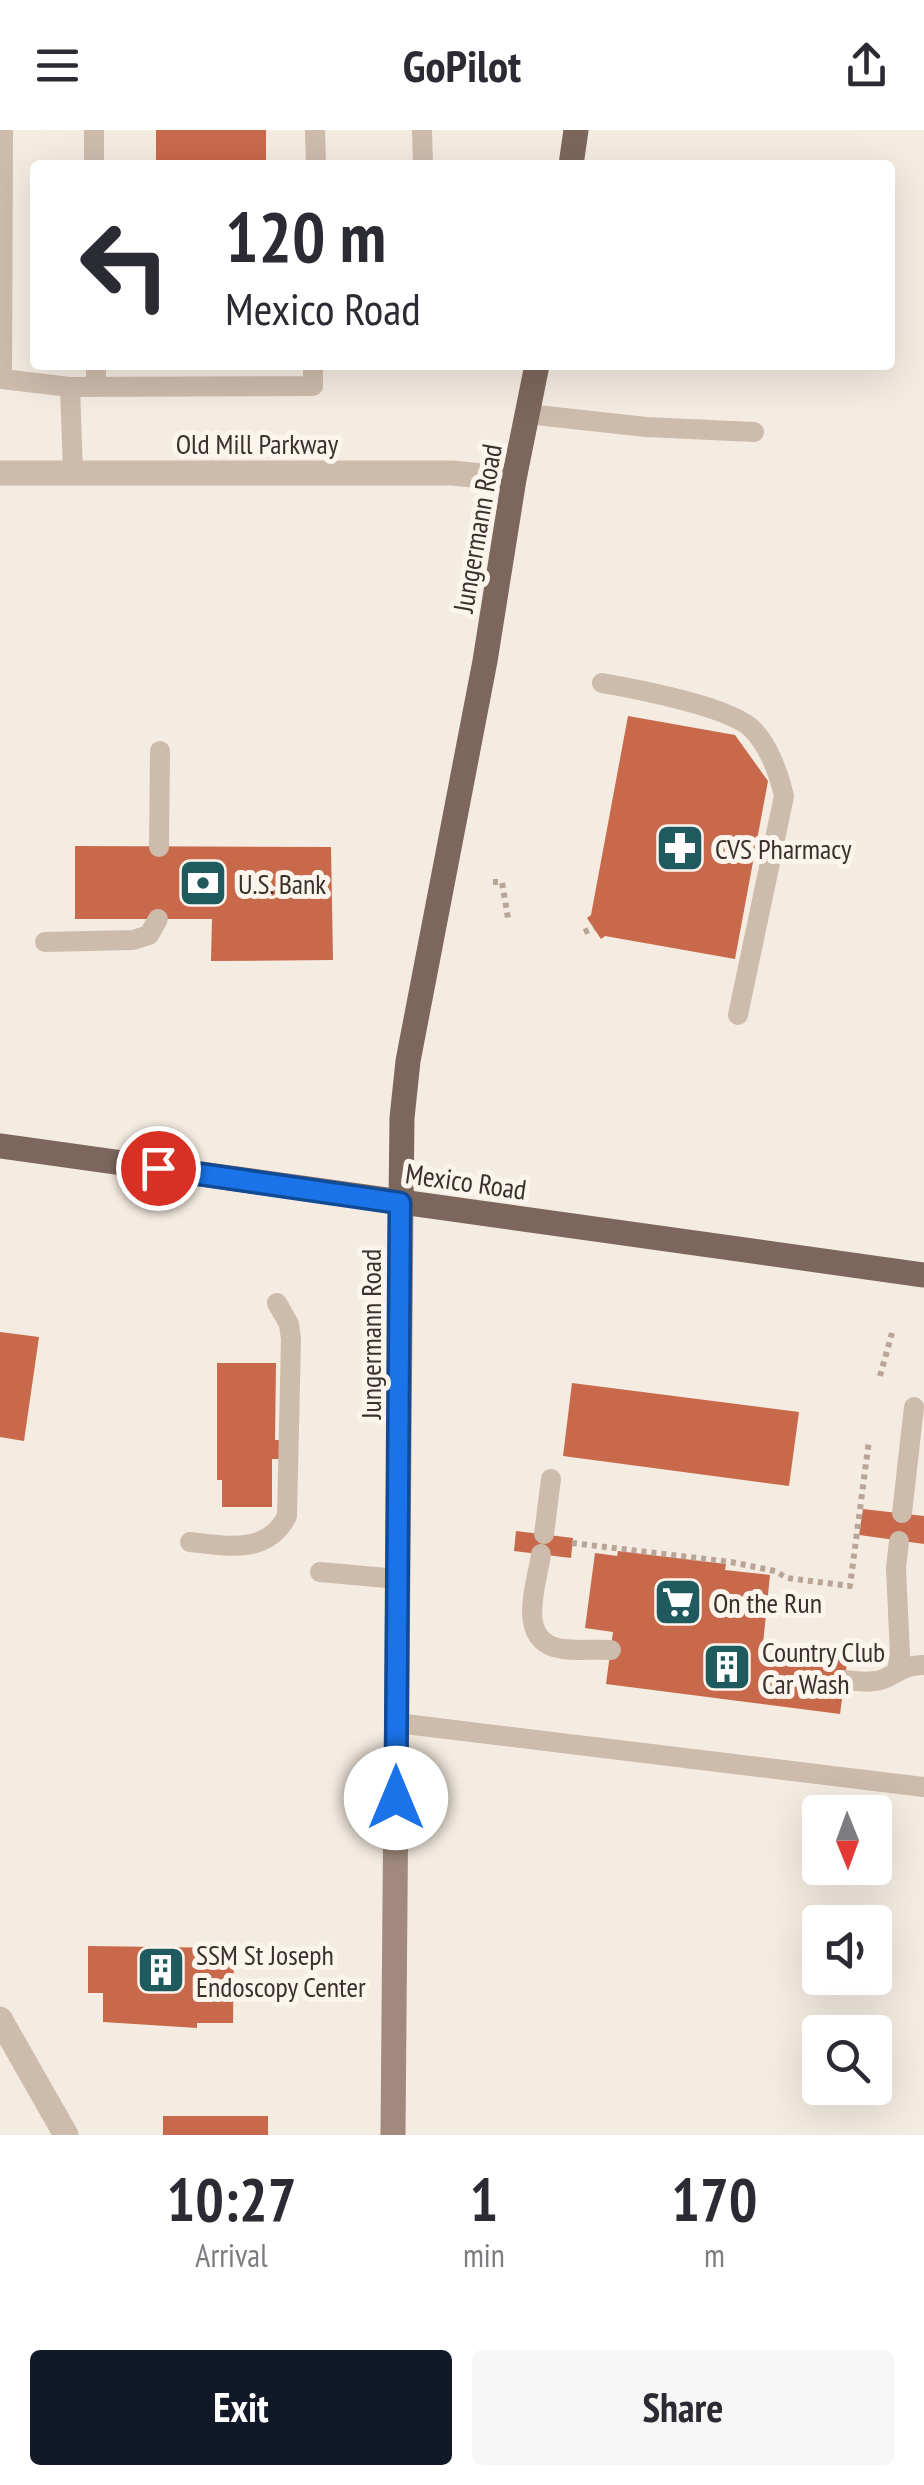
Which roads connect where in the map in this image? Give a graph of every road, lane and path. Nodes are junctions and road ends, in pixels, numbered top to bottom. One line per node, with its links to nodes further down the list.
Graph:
1 (3, 130): 13 (lane)
2 (94, 130): 6 (lane)
3 (315, 130): 7 (lane)
4 (422, 130): 8 (lane)
5 (576, 130): 9 (main road)
6 (94, 160)
7 (316, 160)
8 (423, 160)
9 (572, 160)
10 (96, 370): 14 (lane)
11 (313, 370): 14 (lane)
12 (536, 370): 15 (main road, Jungermann Road)
13 (70, 387): 14 (lane); 18 (lane)
14 (96, 387)
15 (527, 414): 16 (lane); 19 (main road, Jungermann Road)
16 (754, 432)
17 (0, 473): 18 (street, Old Mill Parkway)
18 (72, 473): 19 (street, Old Mill Parkway)
19 (514, 479): 31 (main road, Jungermann Road)
20 (602, 683): 29 (lane)
21 (160, 751): 22 (lane)
22 (160, 847)
23 (493, 882): 24 (path)
24 (508, 918)
25 (158, 919): 28 (lane)
26 (594, 928): 27 (path)
27 (584, 932)
28 (45, 942)
29 (738, 1015)
30 (0, 1146): 31 (main road, Mexico Road)
31 (400, 1203): 32 (main road, Mexico Road); 44 (street, Jungermann Road)
32 (924, 1275)
33 (277, 1303): 41 (lane)
34 (892, 1333): 35 (path)
35 (880, 1376)
36 (914, 1407): 39 (lane)
37 (870, 1440): 42 (path)
38 (551, 1480): 45 (lane)
39 (902, 1514)
40 (899, 1541): 47 (lane)
41 (190, 1542)
42 (572, 1543)
43 (320, 1572): 44 (lane)
44 (398, 1579): 49 (street, Jungermann Road)
45 (610, 1650)
46 (924, 1665): 47 (lane)
47 (897, 1670): 48 (lane)
48 (844, 1680)
49 (396, 1723): 50 (lane); 53 (street, Jungermann Road)
50 (924, 1788)
51 (0, 2019): 52 (street)
52 (66, 2135)
53 (394, 2135)

